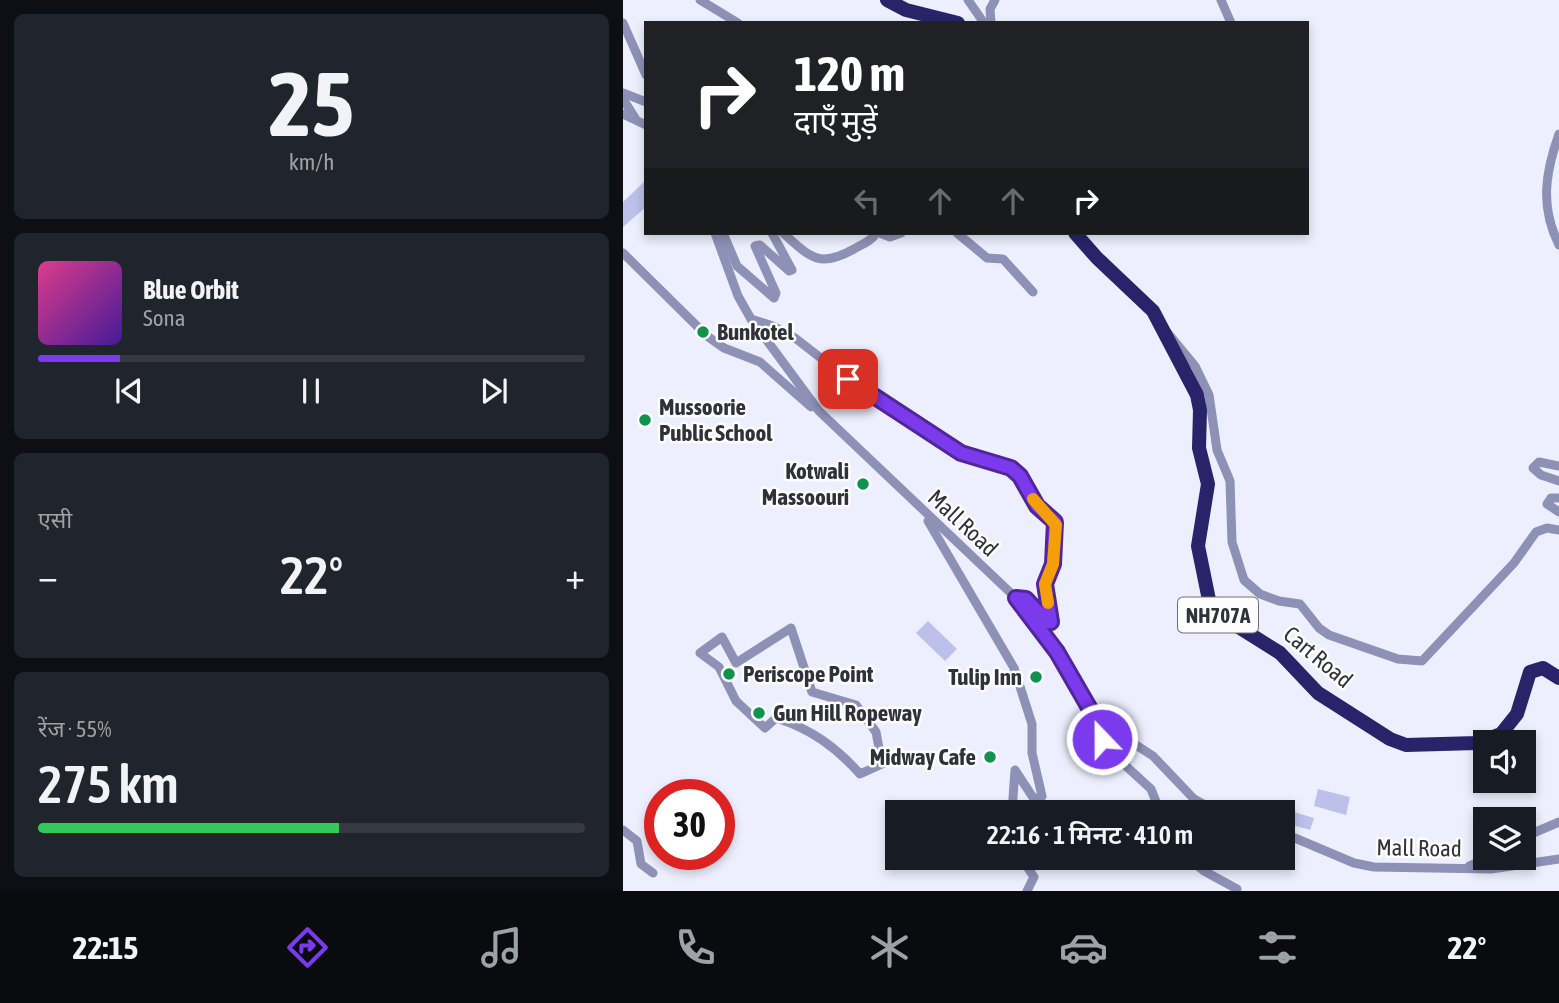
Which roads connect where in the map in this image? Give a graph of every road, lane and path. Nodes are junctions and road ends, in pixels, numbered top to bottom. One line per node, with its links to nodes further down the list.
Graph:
1 (699, 0): 6 (street)
2 (887, 0): 7 (highway)
3 (968, 0): 8 (street)
4 (995, 0): 9 (street)
5 (1221, 0): 10 (street)
6 (735, 21)
7 (950, 21)
8 (983, 21)
9 (991, 21)
10 (1230, 21)
11 (623, 23): 12 (street)
12 (644, 70)
13 (623, 93): 15 (street)
14 (623, 99): 17 (street)
15 (644, 101)
16 (623, 114): 17 (street)
17 (636, 119): 18 (street)
18 (644, 124)
19 (1559, 134): 27 (street)
20 (716, 235): 30 (street, Mall Road)
21 (724, 235): 22 (street)
22 (773, 235)
23 (785, 235): 24 (street)
24 (876, 235)
25 (959, 235): 29 (street)
26 (1077, 235): 31 (highway, Cart Road / NH707A)
27 (1559, 245)
28 (623, 253): 32 (street)
29 (1033, 292)
30 (751, 319): 32 (street, Mall Road); 39 (street)
31 (1163, 329): 38 (street); 40 (highway, Cart Road / NH707A)
32 (819, 411): 37 (street, Mall Road)
33 (1559, 466): 34 (street)
34 (1559, 481)
35 (1559, 498): 36 (street)
36 (1559, 512)
37 (923, 513): 39 (street, Mall Road); 43 (street)
38 (1559, 530)
39 (1016, 598): 42 (street, Mall Road)
40 (1559, 678)
41 (812, 692): 41 (street)
42 (1106, 727): 44 (street); 45 (street, Mall Road)
43 (1012, 800)
44 (1155, 800)
45 (1196, 800)
46 (1559, 822): 48 (street)
47 (623, 830): 55 (street)
48 (1536, 832)
49 (1295, 838): 52 (street, Mall Road)
50 (1559, 859): 52 (street, Mall Road)
51 (1473, 864): 52 (street)
52 (1464, 868)
53 (1029, 870): 57 (street)
54 (1203, 870): 56 (street)
55 (653, 873)
56 (1237, 889)
57 (1027, 891)

